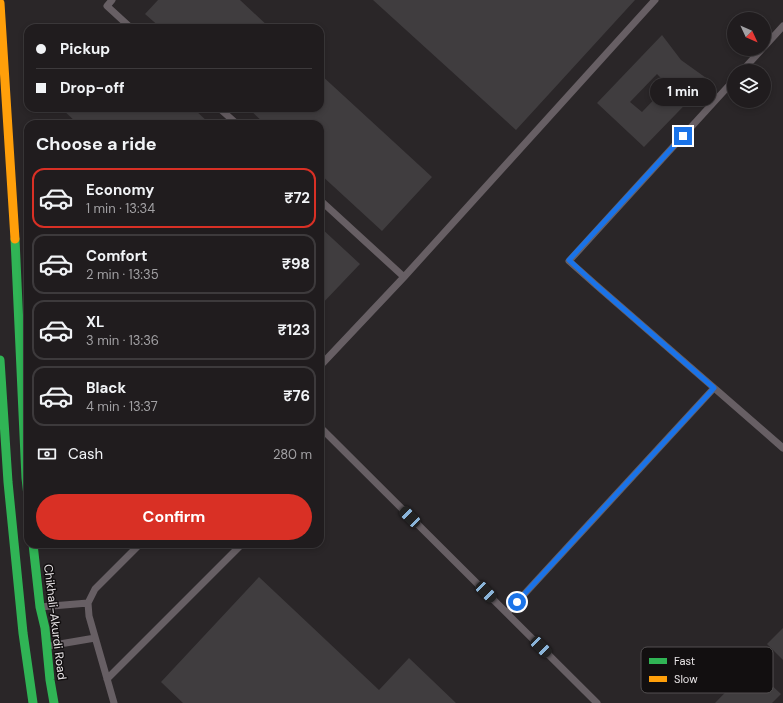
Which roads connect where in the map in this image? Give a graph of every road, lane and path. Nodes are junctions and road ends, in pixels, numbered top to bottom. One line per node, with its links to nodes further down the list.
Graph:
1 (112, 0): 4 (lane)
2 (655, 0): 13 (lane)
3 (0, 3): 14 (main road)
4 (127, 24)
5 (783, 26): 6 (lane)
6 (771, 39)
7 (756, 56): 8 (lane)
8 (748, 64)
9 (727, 88): 17 (lane)
10 (224, 112): 11 (lane)
11 (232, 120)
12 (324, 204): 13 (lane)
13 (404, 277): 16 (lane)
14 (24, 358)
15 (0, 360): 26 (main road, Chikhali-Akurdi Road)
16 (324, 362)
17 (714, 388): 19 (lane); 25 (lane)
18 (324, 431): 25 (lane)
19 (783, 448)
20 (33, 548): 24 (main road, Chikhali-Akurdi Road)
21 (136, 548): 23 (lane)
22 (238, 548): 29 (lane)
23 (88, 603): 24 (lane); 27 (lane)
24 (40, 607): 26 (main road, Chikhali-Akurdi Road)
25 (507, 613): 33 (lane)
26 (34, 630): 28 (main road, Chikhali-Akurdi Road); 30 (main road, Chikhali-Akurdi Road)
27 (95, 638): 28 (lane); 29 (lane)
28 (46, 646): 31 (main road, Chikhali-Akurdi Road)
29 (107, 679): 32 (lane)
30 (33, 703)
31 (54, 703)
32 (114, 703)
33 (597, 703)

